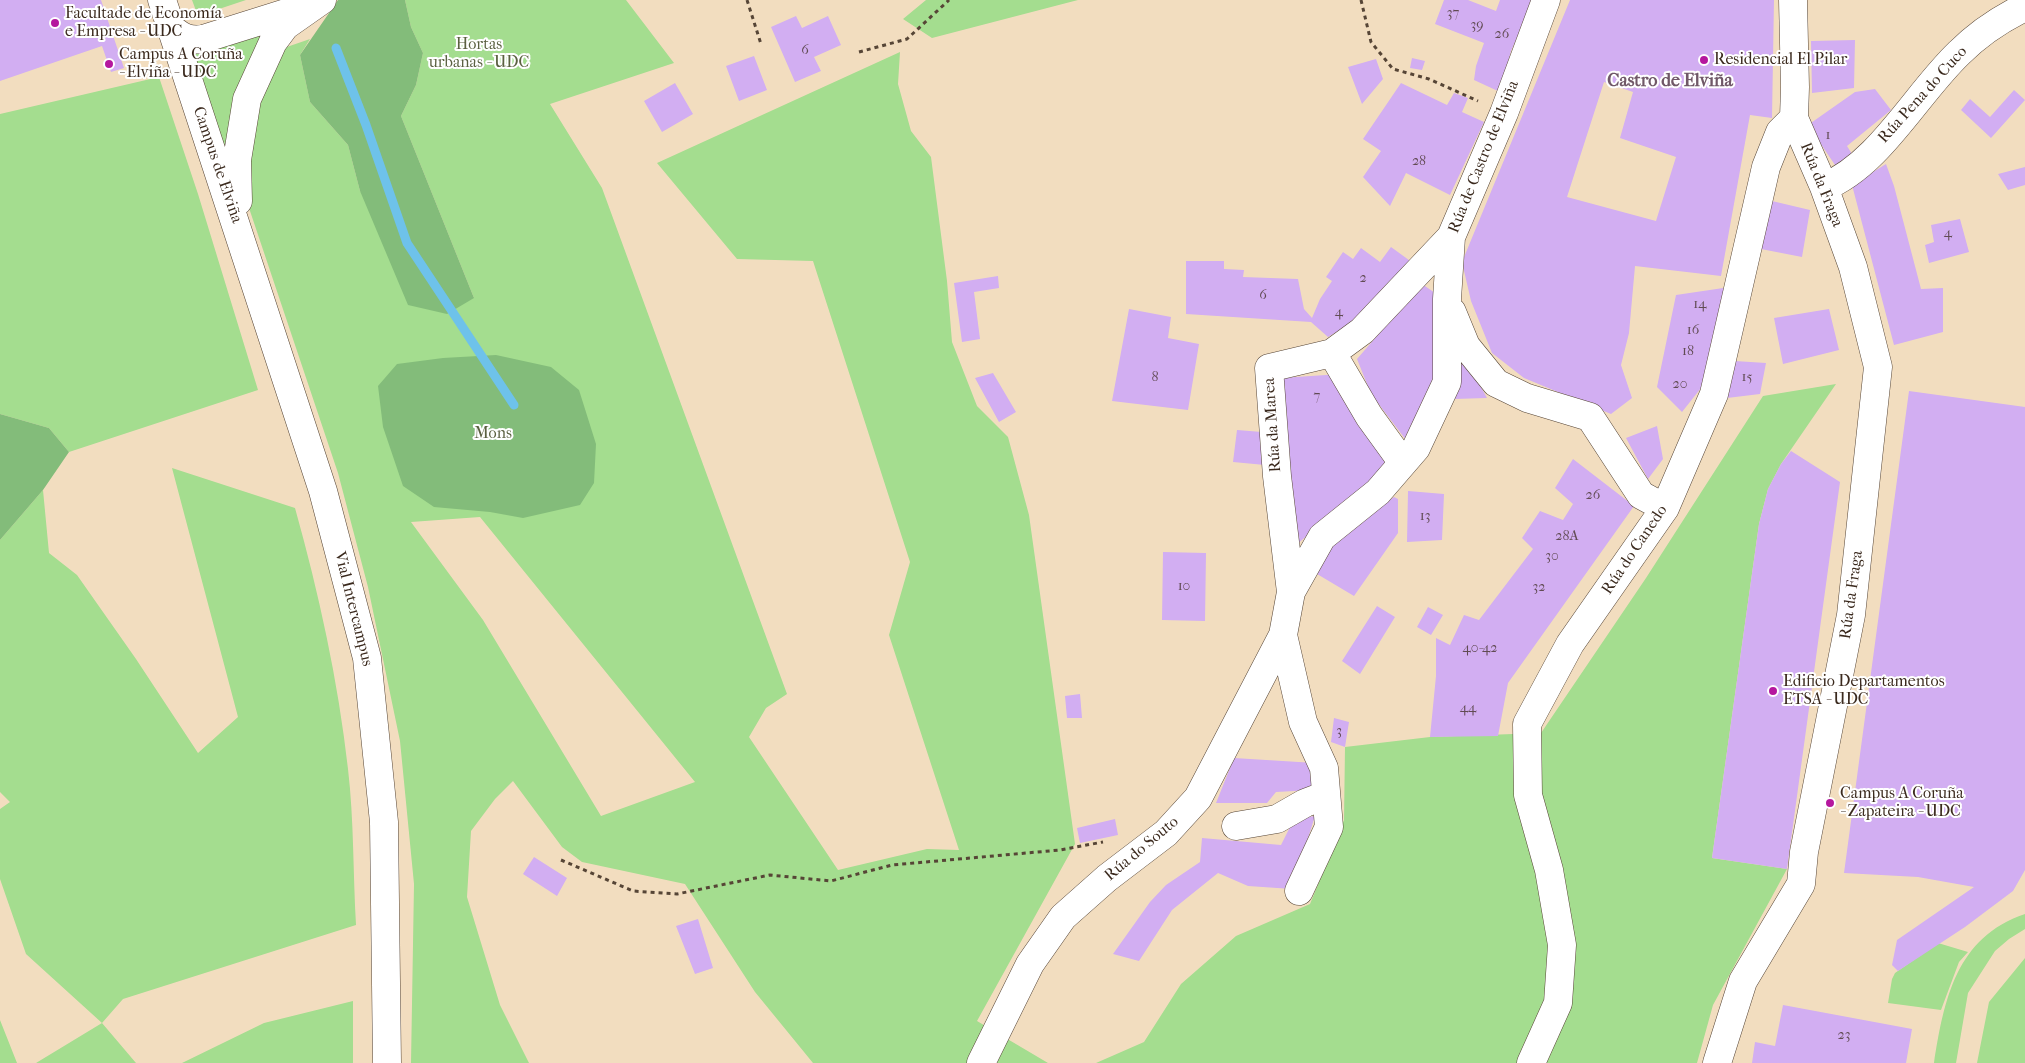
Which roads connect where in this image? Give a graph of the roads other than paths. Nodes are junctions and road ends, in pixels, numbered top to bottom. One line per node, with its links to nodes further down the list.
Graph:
1 (162, 0): 6 (street, Campus de Elviña)
2 (322, 0): 6 (street, Campus de Elviña); 9 (street, Campus de Elviña)
3 (1546, 0): 10 (street, Rúa de Castro de Elviña)
4 (1793, 0): 7 (street)
5 (2025, 8): 8 (street, Rúa Pena do Cuco)
6 (170, 27): 9 (street, Campus de Elviña)
7 (1794, 118): 8 (street, Rúa da Fraga); 14 (street, Rúa do Canedo)
8 (1824, 187): 23 (street, Rúa da Fraga)
9 (239, 230): 20 (street, Vial Intercampus)
10 (1451, 237): 11 (street, Rúa de Castro de Elviña); 12 (street, Rúa da Marea)
11 (1447, 299): 13 (street, Rúa de Castro de Elviña); 14 (street)
12 (1332, 354): 13 (street); 15 (street, Rúa da Marea)
13 (1403, 463): 15 (street, Rúa de Castro de Elviña)
14 (1665, 508): 22 (street, Rúa do Canedo)
15 (1291, 592): 16 (street, Rúa do Souto)
16 (1283, 634): 17 (street); 21 (street, Rúa do Souto)
17 (1326, 795): 18 (street); 19 (street)
18 (1236, 826)
19 (1300, 891)
20 (387, 1063)
21 (981, 1063)
22 (1531, 1063)
23 (1718, 1063)

